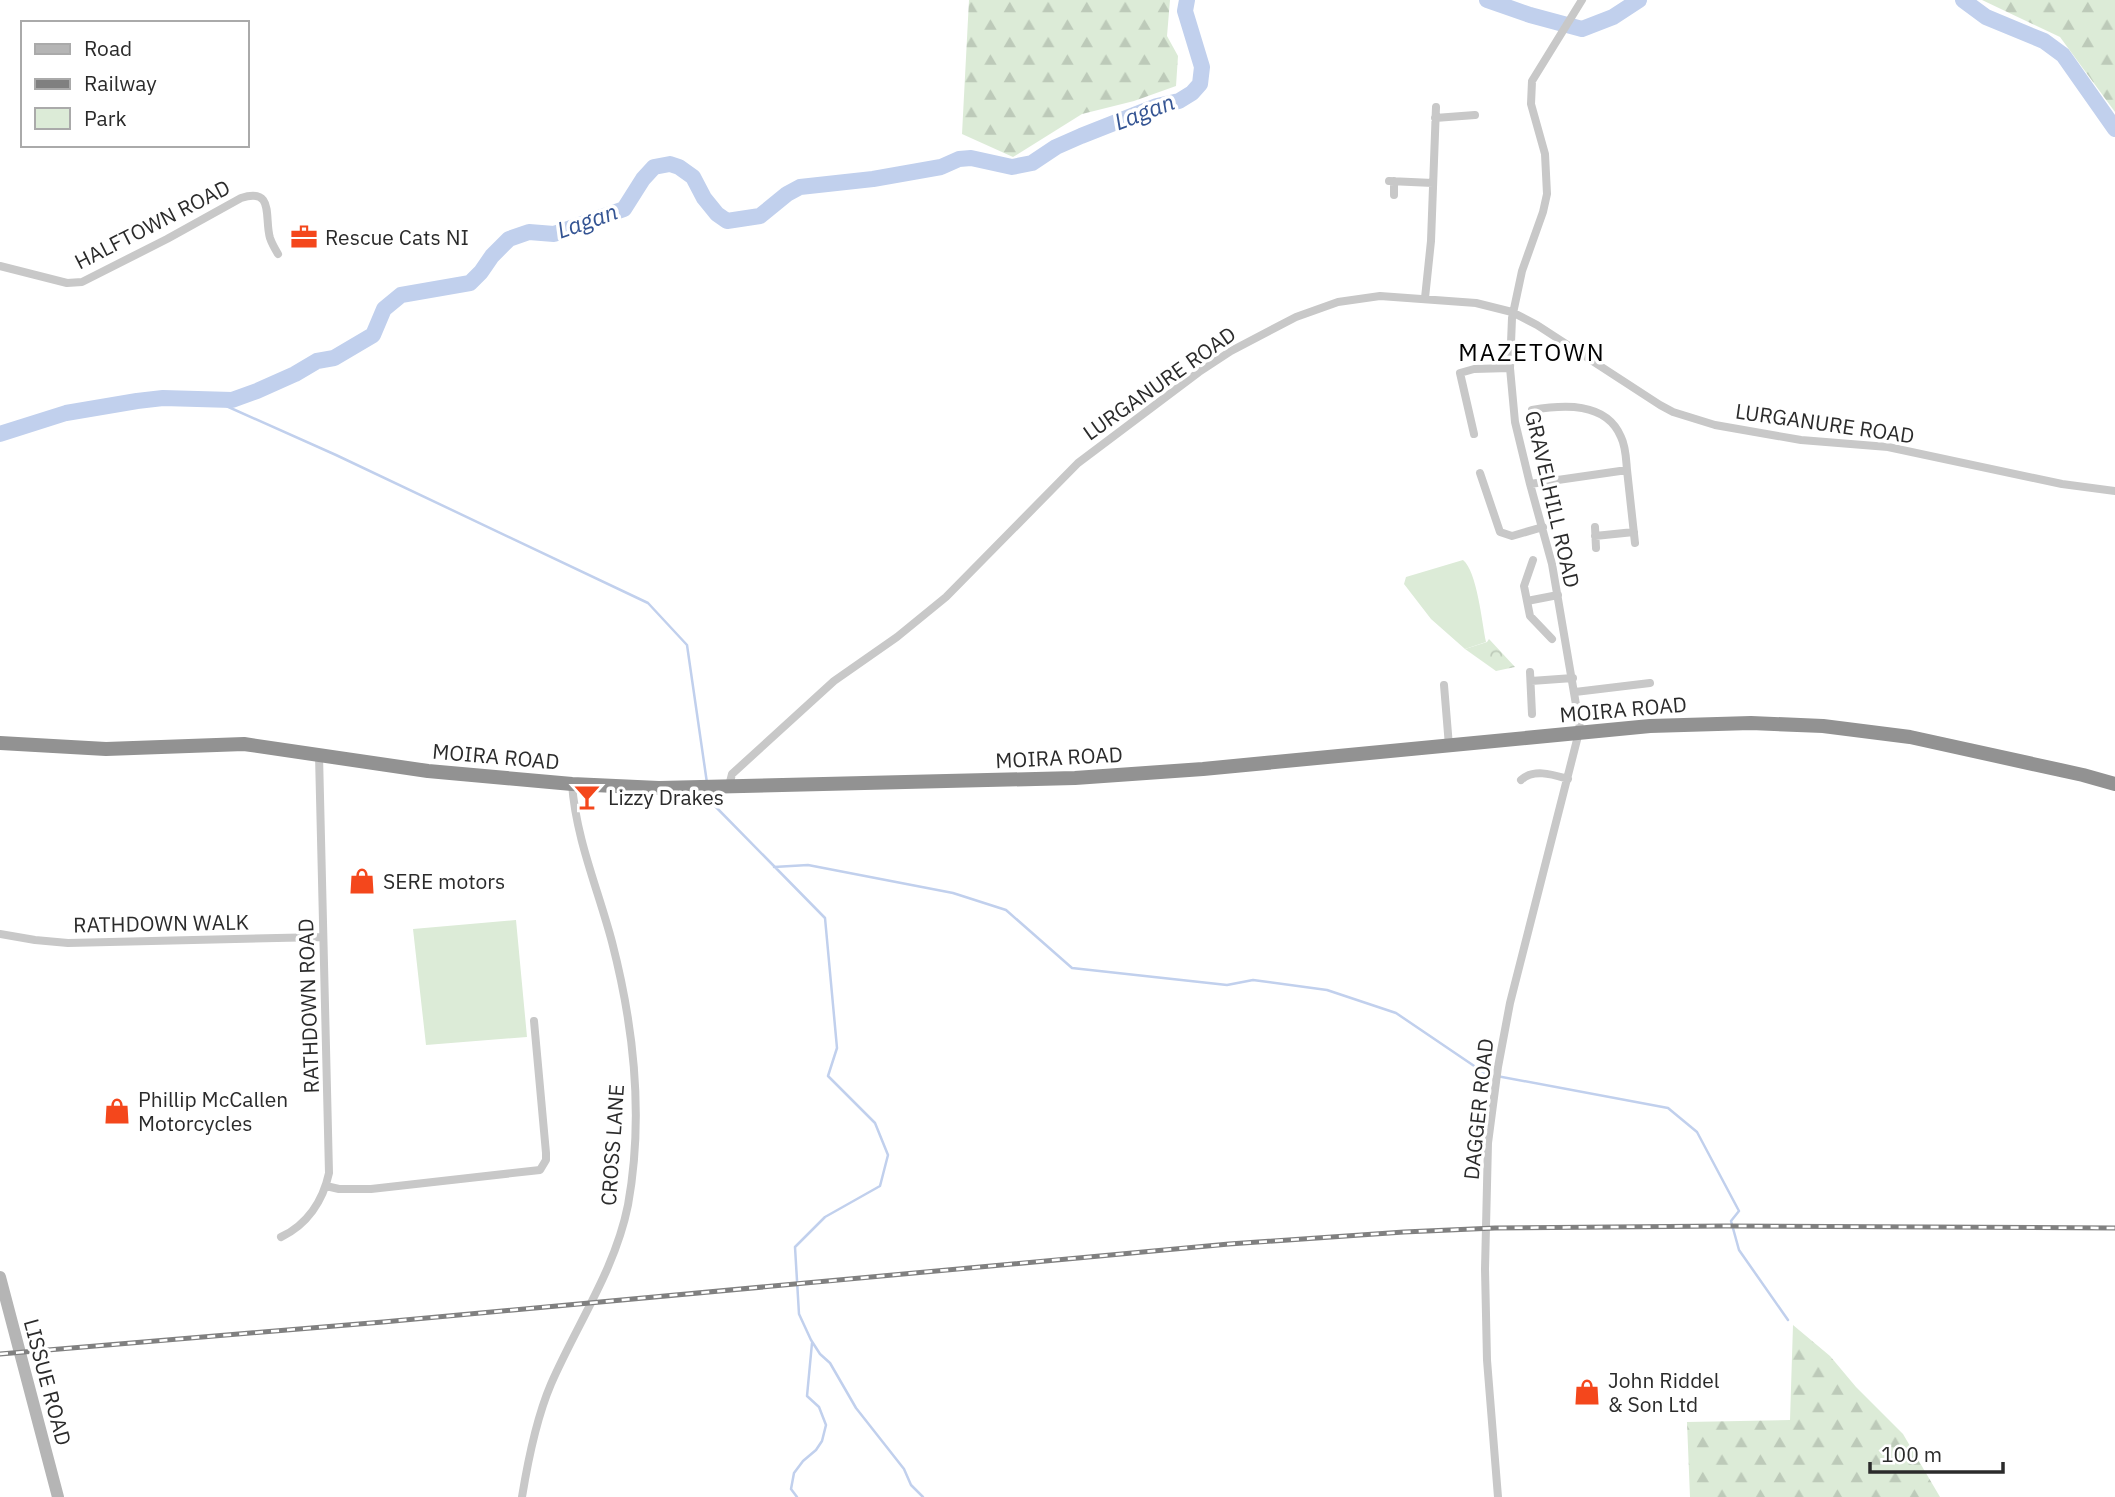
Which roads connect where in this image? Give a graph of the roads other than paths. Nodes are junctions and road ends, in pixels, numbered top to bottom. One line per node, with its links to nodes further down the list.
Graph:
1 (1581, 2): 10 (street, GRAVELHILL ROAD)
2 (1436, 107): 4 (street)
3 (1475, 115): 4 (street)
4 (1435, 118): 5 (street)
5 (1433, 183): 6 (street); 9 (street)
6 (1394, 195)
7 (278, 254): 8 (street, HALFTOWN ROAD)
8 (0, 266)
9 (1425, 298): 10 (street, LURGANURE ROAD); 39 (street, LURGANURE ROAD)
10 (1512, 312): 11 (street, GRAVELHILL ROAD); 17 (street, LURGANURE ROAD)
11 (1510, 368): 13 (street); 16 (street, GRAVELHILL ROAD)
12 (1531, 410): 14 (street)
13 (1474, 434)
14 (1628, 470): 16 (street); 19 (street)
15 (1480, 472): 18 (street)
16 (1530, 484): 18 (street, GRAVELHILL ROAD)
17 (2115, 491)
18 (1543, 527): 23 (street, GRAVELHILL ROAD)
19 (1634, 532): 20 (street); 21 (street)
20 (1635, 543)
21 (1596, 548)
22 (1532, 561): 24 (street)
23 (1558, 595): 24 (street); 26 (street, GRAVELHILL ROAD)
24 (1527, 601): 25 (street)
25 (1552, 639)
26 (1573, 678): 29 (street, GRAVELHILL ROAD); 30 (street)
27 (1650, 683): 29 (street)
28 (1444, 685): 33 (street)
29 (1575, 692): 31 (street, GRAVELHILL ROAD)
30 (1532, 714)
31 (1580, 734): 33 (highway, MOIRA ROAD); 35 (street, DAGGER ROAD); 38 (highway, MOIRA ROAD)
32 (0, 743): 34 (highway, MOIRA ROAD)
33 (1449, 746): 39 (highway, MOIRA ROAD)
34 (319, 755): 37 (highway, MOIRA ROAD); 41 (street, RATHDOWN ROAD)
35 (1569, 779): 36 (street); 48 (street, DAGGER ROAD)
36 (1521, 780)
37 (572, 784): 39 (highway, MOIRA ROAD); 47 (street, CROSS LANE)
38 (2115, 784)
39 (715, 786)
40 (0, 934): 41 (street, RATHDOWN WALK)
41 (323, 937): 43 (street, RATHDOWN ROAD)
42 (534, 1021): 43 (street)
43 (326, 1186): 44 (street, RATHDOWN ROAD)
44 (281, 1237)
45 (0, 1277): 46 (street, LISSUE ROAD)
46 (58, 1497)
47 (522, 1497)
48 (1498, 1497)

